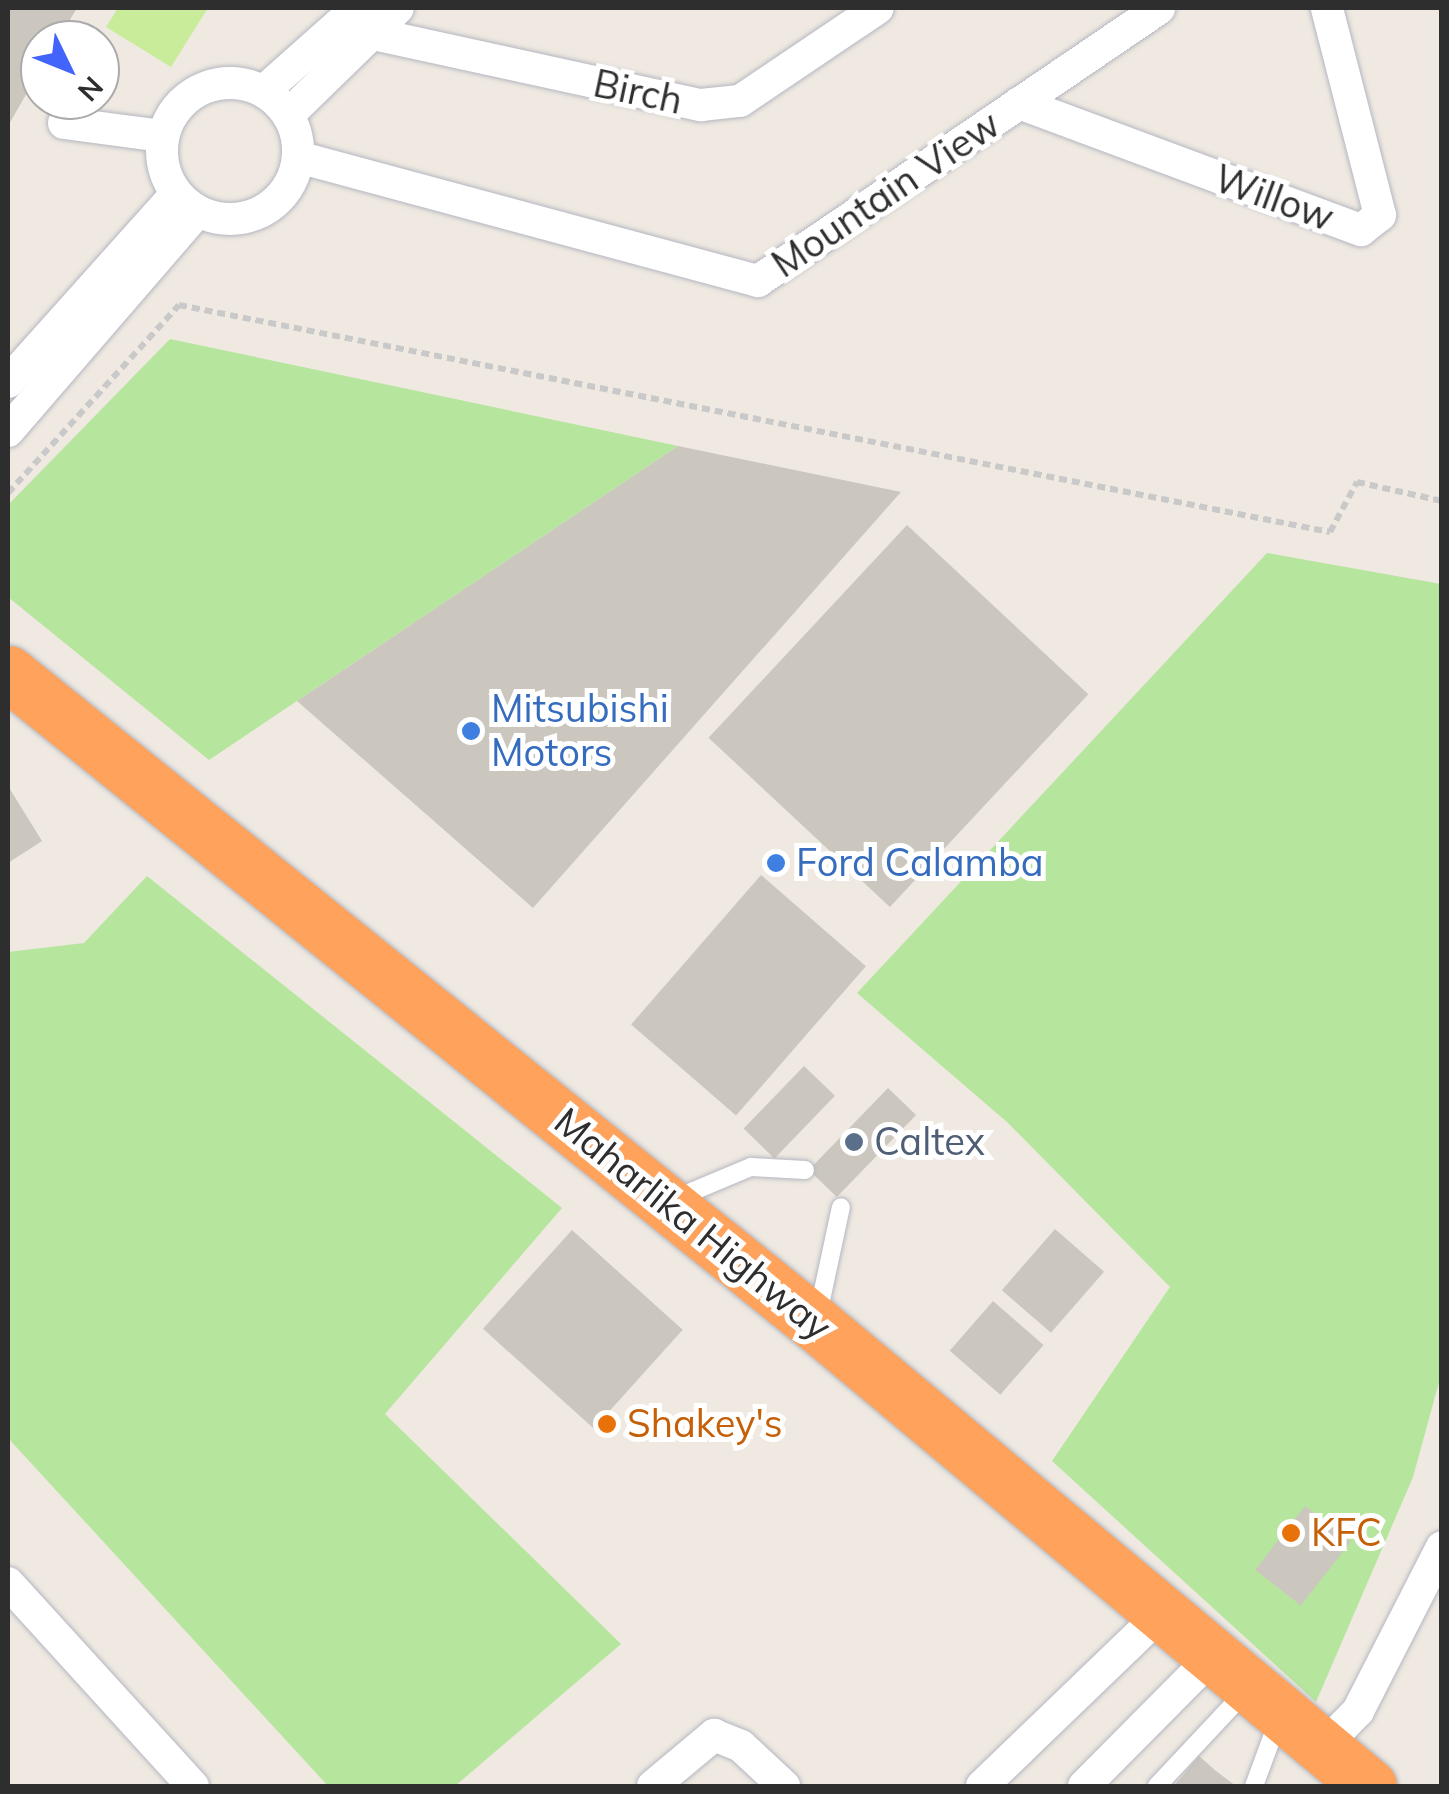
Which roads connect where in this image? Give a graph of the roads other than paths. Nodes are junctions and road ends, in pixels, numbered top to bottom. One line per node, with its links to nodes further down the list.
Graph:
1 (398, 8): 5 (street)
2 (878, 8): 5 (street, Birch)
3 (1159, 8): 7 (street, Mountain View)
4 (1327, 8): 7 (street, Willow)
5 (365, 21): 6 (street); 8 (street)
6 (264, 91): 8 (street); 10 (street)
7 (1019, 103): 11 (street, Mountain View)
8 (288, 115): 11 (street)
9 (64, 123): 10 (street)
10 (163, 136): 12 (street)
11 (298, 157): 12 (street)
12 (186, 203): 13 (street); 14 (street)
13 (8, 382)
14 (8, 431)
15 (8, 673): 17 (highway, Maharlika Highway)
16 (805, 1170): 17 (lane)
17 (667, 1202): 19 (highway, Maharlika Highway)
18 (842, 1207): 19 (lane)
19 (816, 1324): 22 (highway, Maharlika Highway)
20 (1442, 1547): 24 (street)
21 (8, 1582): 25 (street)
22 (1164, 1610): 23 (highway, Maharlika Highway); 28 (street)
23 (1249, 1683): 24 (highway, Maharlika Highway); 29 (street); 30 (lane); 31 (lane)
24 (1324, 1746): 32 (highway, Maharlika Highway)
25 (193, 1786)
26 (653, 1786): 27 (street)
27 (784, 1786)
28 (982, 1786)
29 (1084, 1786)
30 (1157, 1786)
31 (1254, 1786)
32 (1369, 1786)

